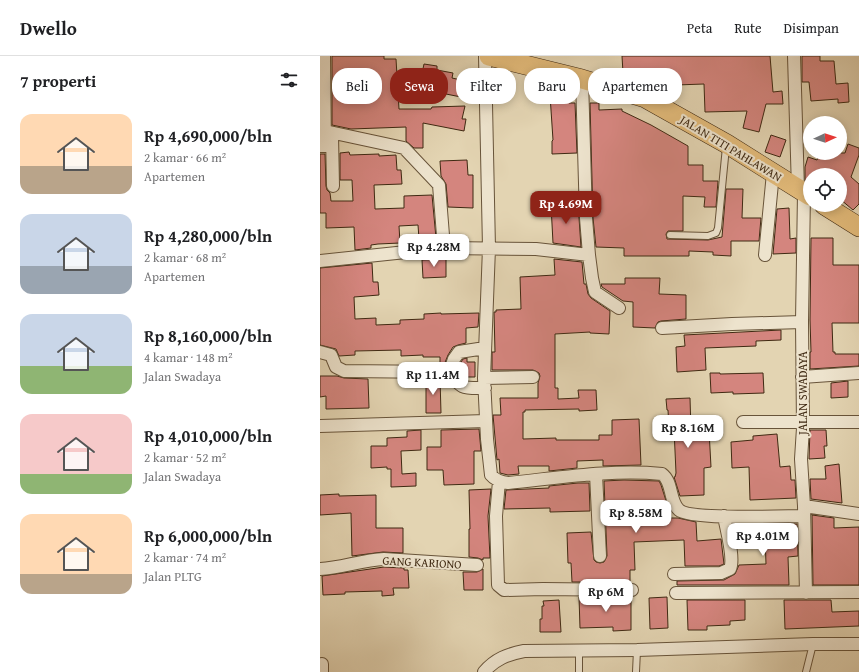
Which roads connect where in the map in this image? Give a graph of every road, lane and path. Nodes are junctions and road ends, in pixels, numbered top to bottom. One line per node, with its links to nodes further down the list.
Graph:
1 (324, 56): 6 (street)
2 (485, 56): 18 (street)
3 (489, 56): 5 (main road, JALAN TITI PAHLAWAN)
4 (794, 56): 10 (street, JALAN SWADAYA)
5 (582, 79): 7 (main road, JALAN TITI PAHLAWAN); 19 (street)
6 (329, 133): 8 (street); 11 (street); 17 (street)
7 (726, 144): 9 (main road, JALAN TITI PAHLAWAN); 16 (lane)
8 (323, 146)
9 (773, 173): 12 (main road, JALAN TITI PAHLAWAN); 20 (street)
10 (803, 179)
11 (333, 186)
12 (803, 192)
13 (804, 212): 23 (street, JALAN SWADAYA)
14 (836, 212): 15 (main road)
15 (859, 226)
16 (670, 236)
17 (444, 248): 18 (street); 21 (street)
18 (489, 248): 19 (street); 25 (street)
19 (589, 255): 22 (street)
20 (765, 255)
21 (320, 261)
22 (618, 308)
23 (802, 322): 24 (street); 29 (street, JALAN SWADAYA)
24 (662, 328)
25 (485, 348): 28 (street); 31 (street)
26 (320, 352): 28 (street)
27 (859, 373): 29 (street)
28 (449, 374): 31 (street)
29 (802, 376): 34 (street, JALAN SWADAYA)
30 (533, 377): 31 (street)
31 (484, 383): 32 (street)
32 (486, 420): 36 (street); 38 (street)
33 (743, 422): 34 (street)
34 (803, 422): 35 (street); 39 (street, JALAN SWADAYA)
35 (859, 422)
36 (320, 426)
37 (596, 474): 38 (street); 41 (street); 42 (street)
38 (499, 481): 46 (street)
39 (804, 511): 40 (street); 41 (street); 49 (street, JALAN SWADAYA)
40 (859, 514)
41 (724, 516): 45 (street)
42 (600, 556)
43 (477, 565): 44 (street, GANG KARIONO)
44 (320, 569)
45 (674, 574)
46 (632, 590)
47 (859, 592): 49 (street)
48 (676, 593): 49 (street)
49 (806, 593)
50 (813, 644): 51 (street); 52 (street); 57 (lane)
51 (859, 644)
52 (637, 650): 53 (street); 56 (lane)
53 (579, 651): 54 (street); 55 (lane)
54 (484, 672)
55 (579, 672)
56 (636, 672)
57 (806, 672)

